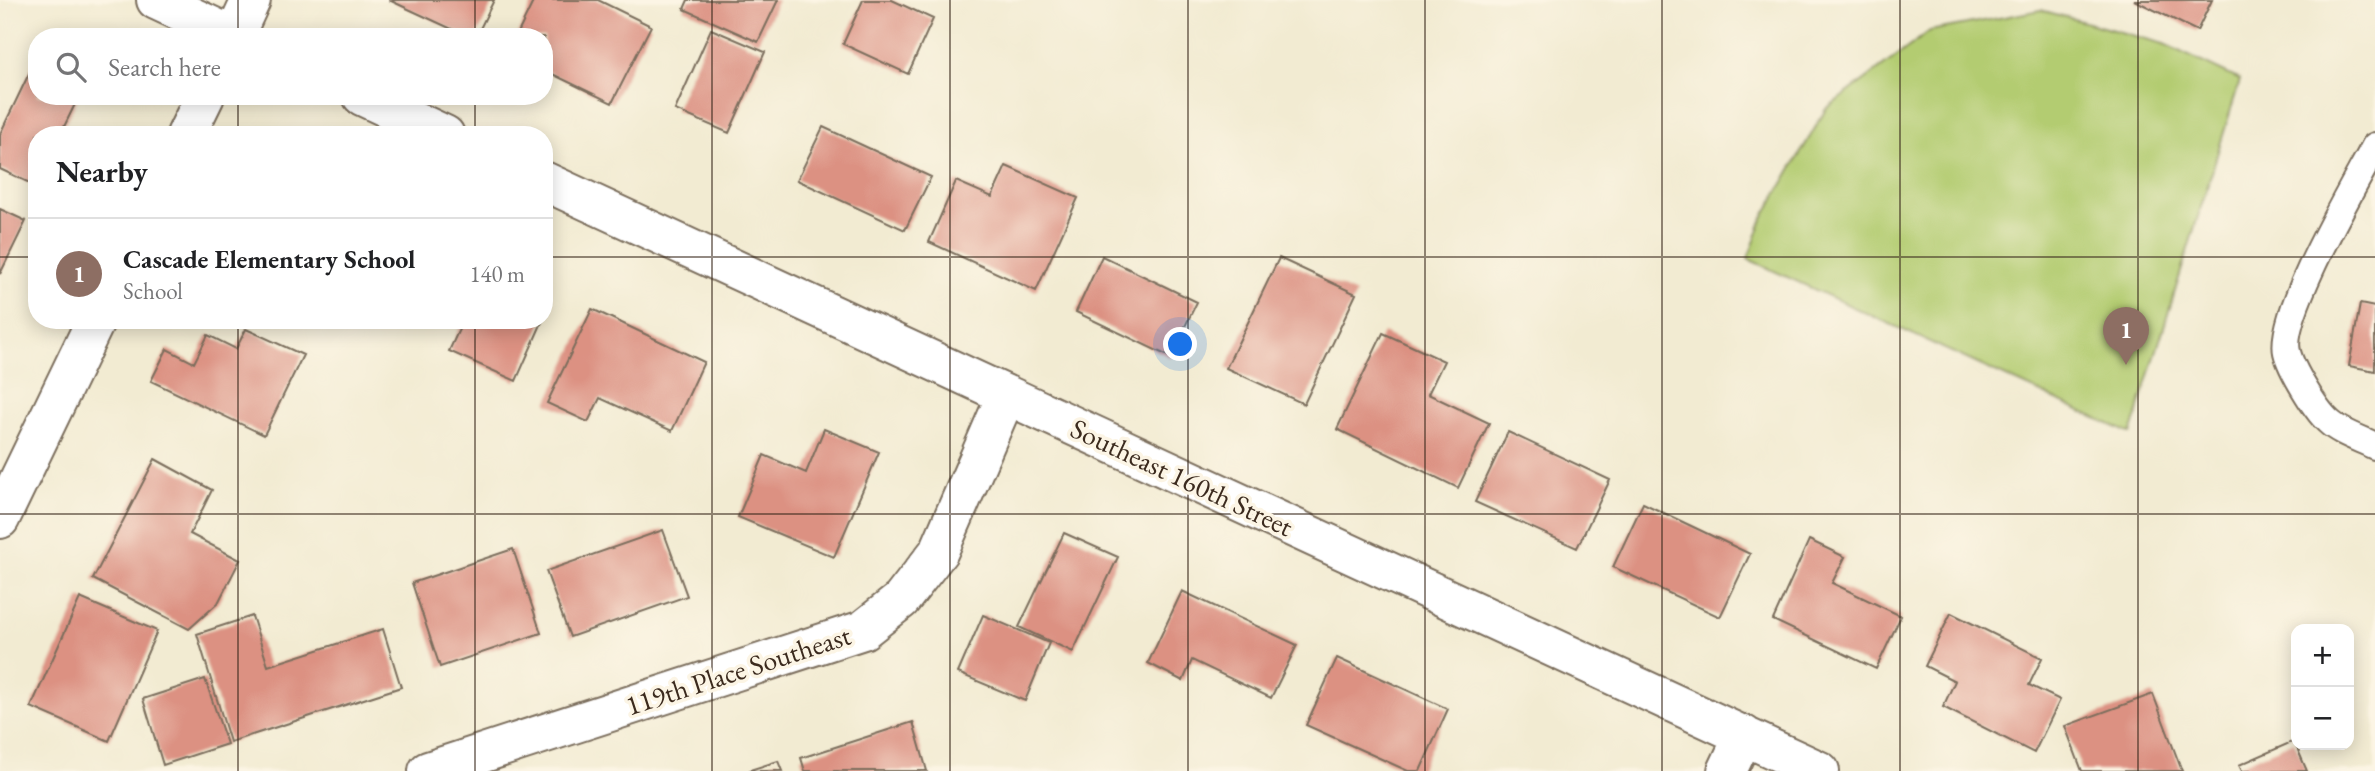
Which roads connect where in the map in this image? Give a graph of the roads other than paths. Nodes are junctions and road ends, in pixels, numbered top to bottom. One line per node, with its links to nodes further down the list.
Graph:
1 (156, 0): 3 (street)
2 (251, 0): 4 (street)
3 (215, 28)
4 (238, 28)
5 (201, 105): 7 (street)
6 (381, 105): 8 (street)
7 (190, 126)
8 (426, 126)
9 (2375, 146): 13 (lane)
10 (553, 185): 12 (street, Southeast 160th Street)
11 (92, 329): 14 (street)
12 (1006, 396): 15 (street, Southeast 160th Street); 16 (street, 119th Place Southeast)
13 (2375, 446)
14 (0, 519)
15 (1744, 735): 17 (street); 18 (street, Southeast 160th Street)
16 (428, 771)
17 (1727, 771)
18 (1820, 771)

